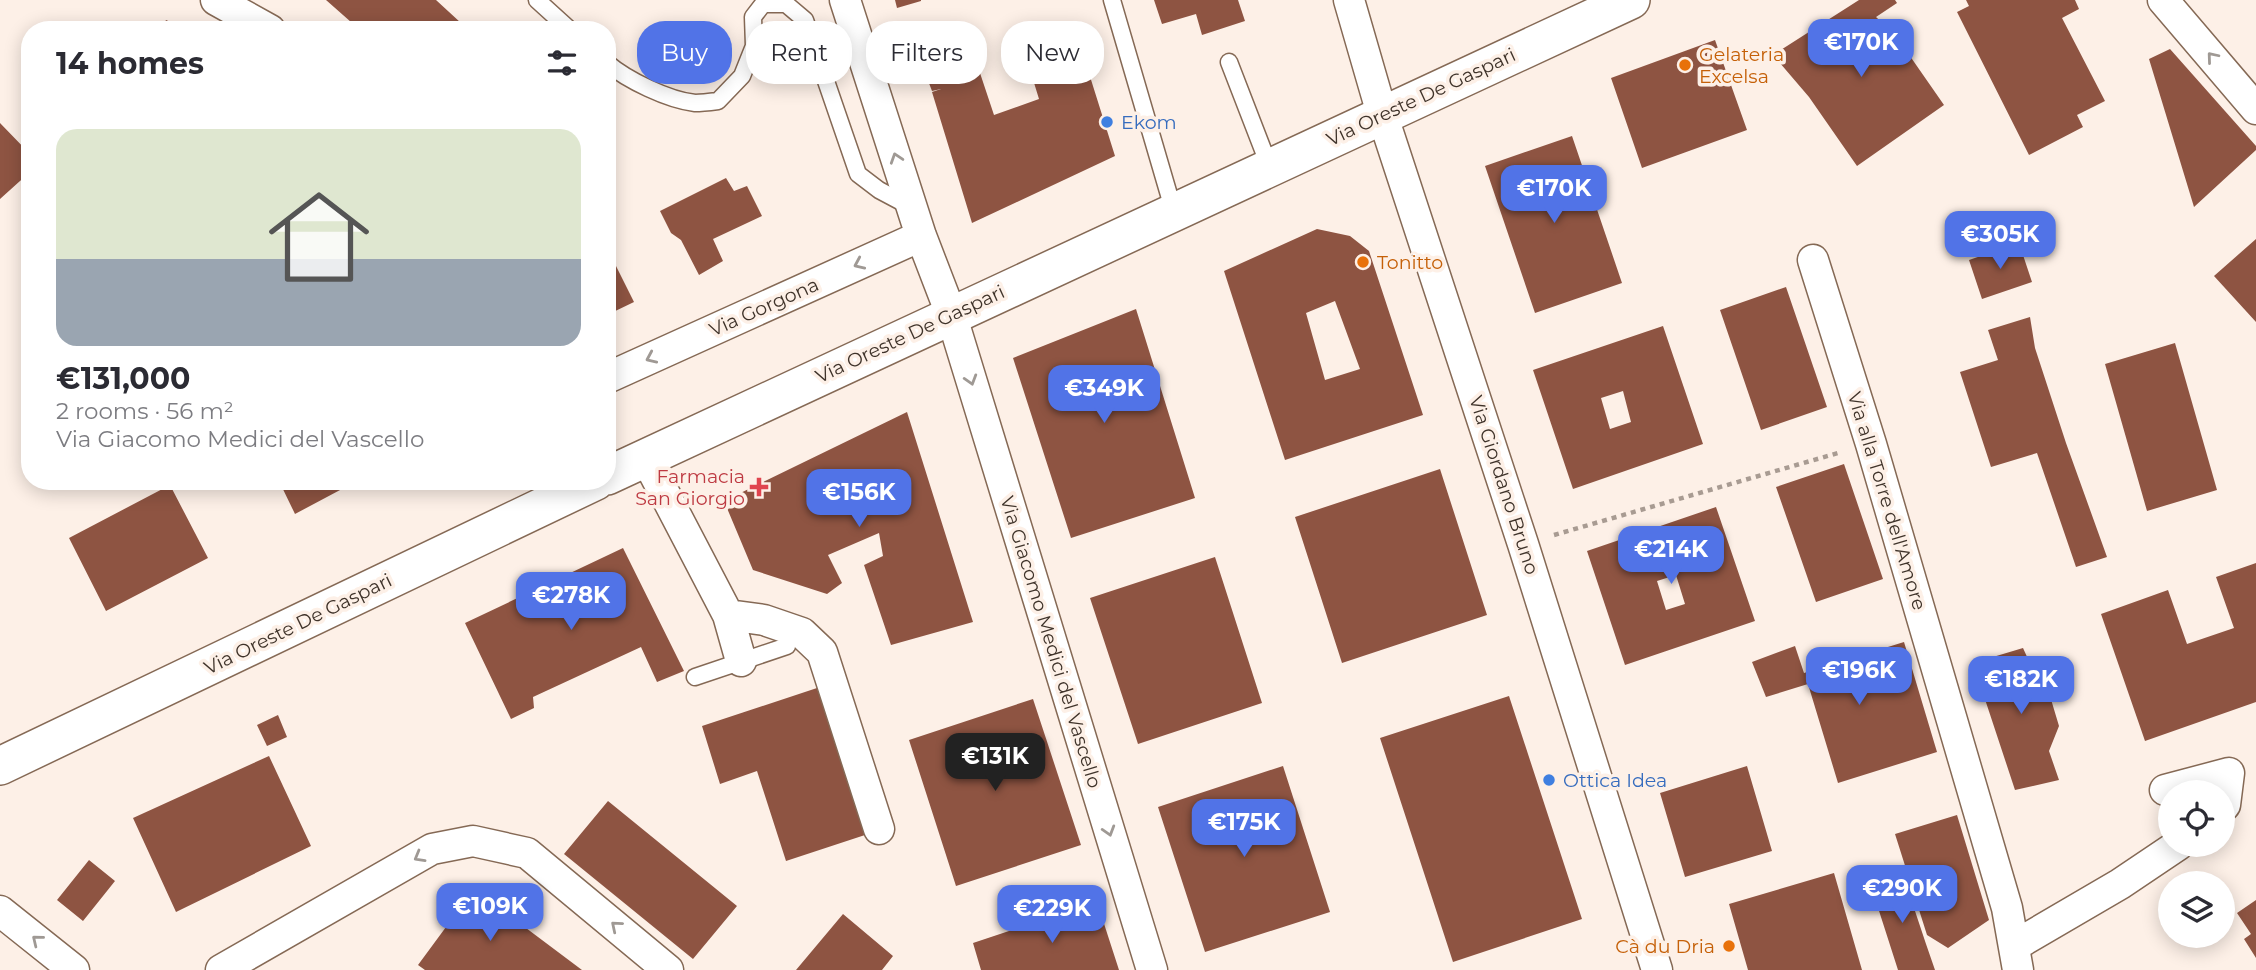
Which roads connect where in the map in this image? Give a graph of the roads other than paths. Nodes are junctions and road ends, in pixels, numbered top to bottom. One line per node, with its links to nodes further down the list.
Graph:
1 (216, 0): 8 (street)
2 (537, 0): 9 (lane)
3 (845, 0): 15 (street, Via Giacomo Medici del Vascello, one-way to 3)
4 (1112, 0): 16 (lane)
5 (1349, 0): 13 (street, Via Giordano Bruno)
6 (1631, 0): 13 (street, Via Oreste De Gaspari)
7 (2163, 0): 12 (street, one-way to 7)
8 (254, 21)
9 (560, 21)
10 (1229, 62): 14 (lane)
11 (616, 71): 15 (lane)
12 (2256, 108)
13 (1382, 114): 14 (street, Via Oreste De Gaspari); 39 (street, Via Giordano Bruno)
14 (1270, 168): 16 (street, Via Oreste De Gaspari)
15 (911, 207): 17 (street, Via Giacomo Medici del Vascello)
16 (1174, 212): 19 (street, Via Oreste De Gaspari)
17 (921, 236): 19 (street, Via Giacomo Medici del Vascello); 20 (street, Via Gorgona, one-way to 20)
18 (1813, 260): 34 (street, Via alla Torre dell'Amore)
19 (951, 314): 21 (street, Via Oreste De Gaspari); 38 (street, Via Giacomo Medici del Vascello, one-way to 38)
20 (616, 374)
21 (646, 458): 22 (street, Via Oreste De Gaspari); 24 (street)
22 (616, 472)
23 (577, 490): 28 (street, Via Oreste De Gaspari)
24 (728, 615): 26 (street); 31 (street)
25 (788, 646): 26 (lane)
26 (741, 661): 27 (lane)
27 (695, 677)
28 (0, 766)
29 (2205, 780): 30 (street)
30 (2228, 780)
31 (879, 828)
32 (2160, 857): 34 (street, Via alla Torre dell'Amore)
33 (0, 911): 35 (street, one-way to 33)
34 (2016, 958)
35 (74, 970)
36 (221, 970): 37 (street, one-way to 36)
37 (668, 970)
38 (1152, 970)
39 (1657, 970)

